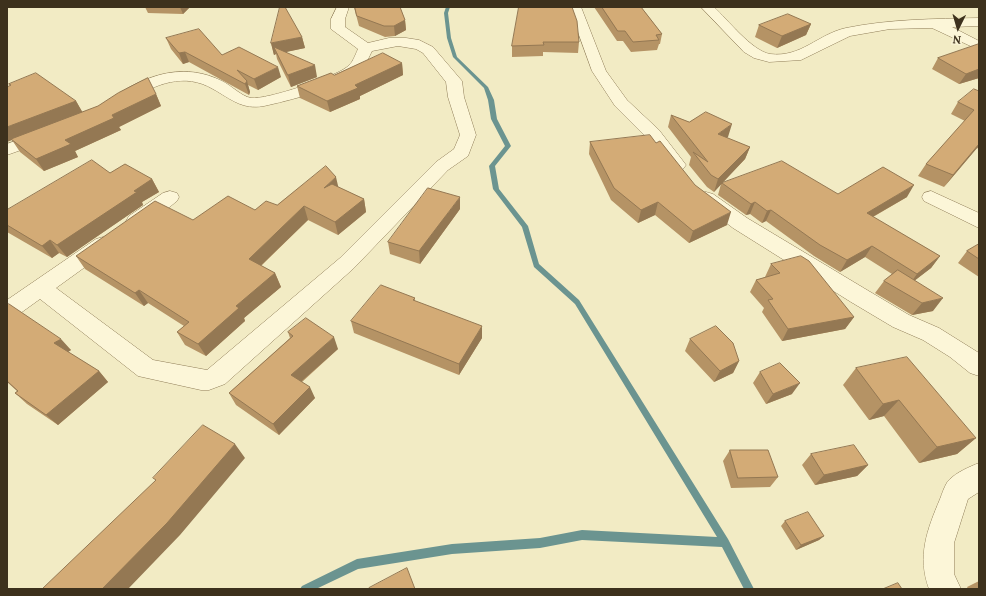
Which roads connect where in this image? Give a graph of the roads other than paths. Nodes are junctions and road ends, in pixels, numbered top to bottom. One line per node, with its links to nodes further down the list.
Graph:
1 (343, 7): 7 (street)
2 (575, 7): 16 (street)
3 (707, 7): 4 (street)
4 (931, 22): 5 (street); 6 (street)
5 (979, 22)
6 (979, 46)
7 (366, 48): 8 (street); 14 (street)
8 (109, 107)
9 (56, 131): 10 (street)
10 (7, 150)
11 (170, 197): 14 (street)
12 (931, 197): 13 (street)
13 (979, 221)
14 (41, 288): 15 (street)
15 (7, 311)
16 (979, 366)
17 (979, 476): 18 (street)
18 (945, 589)

